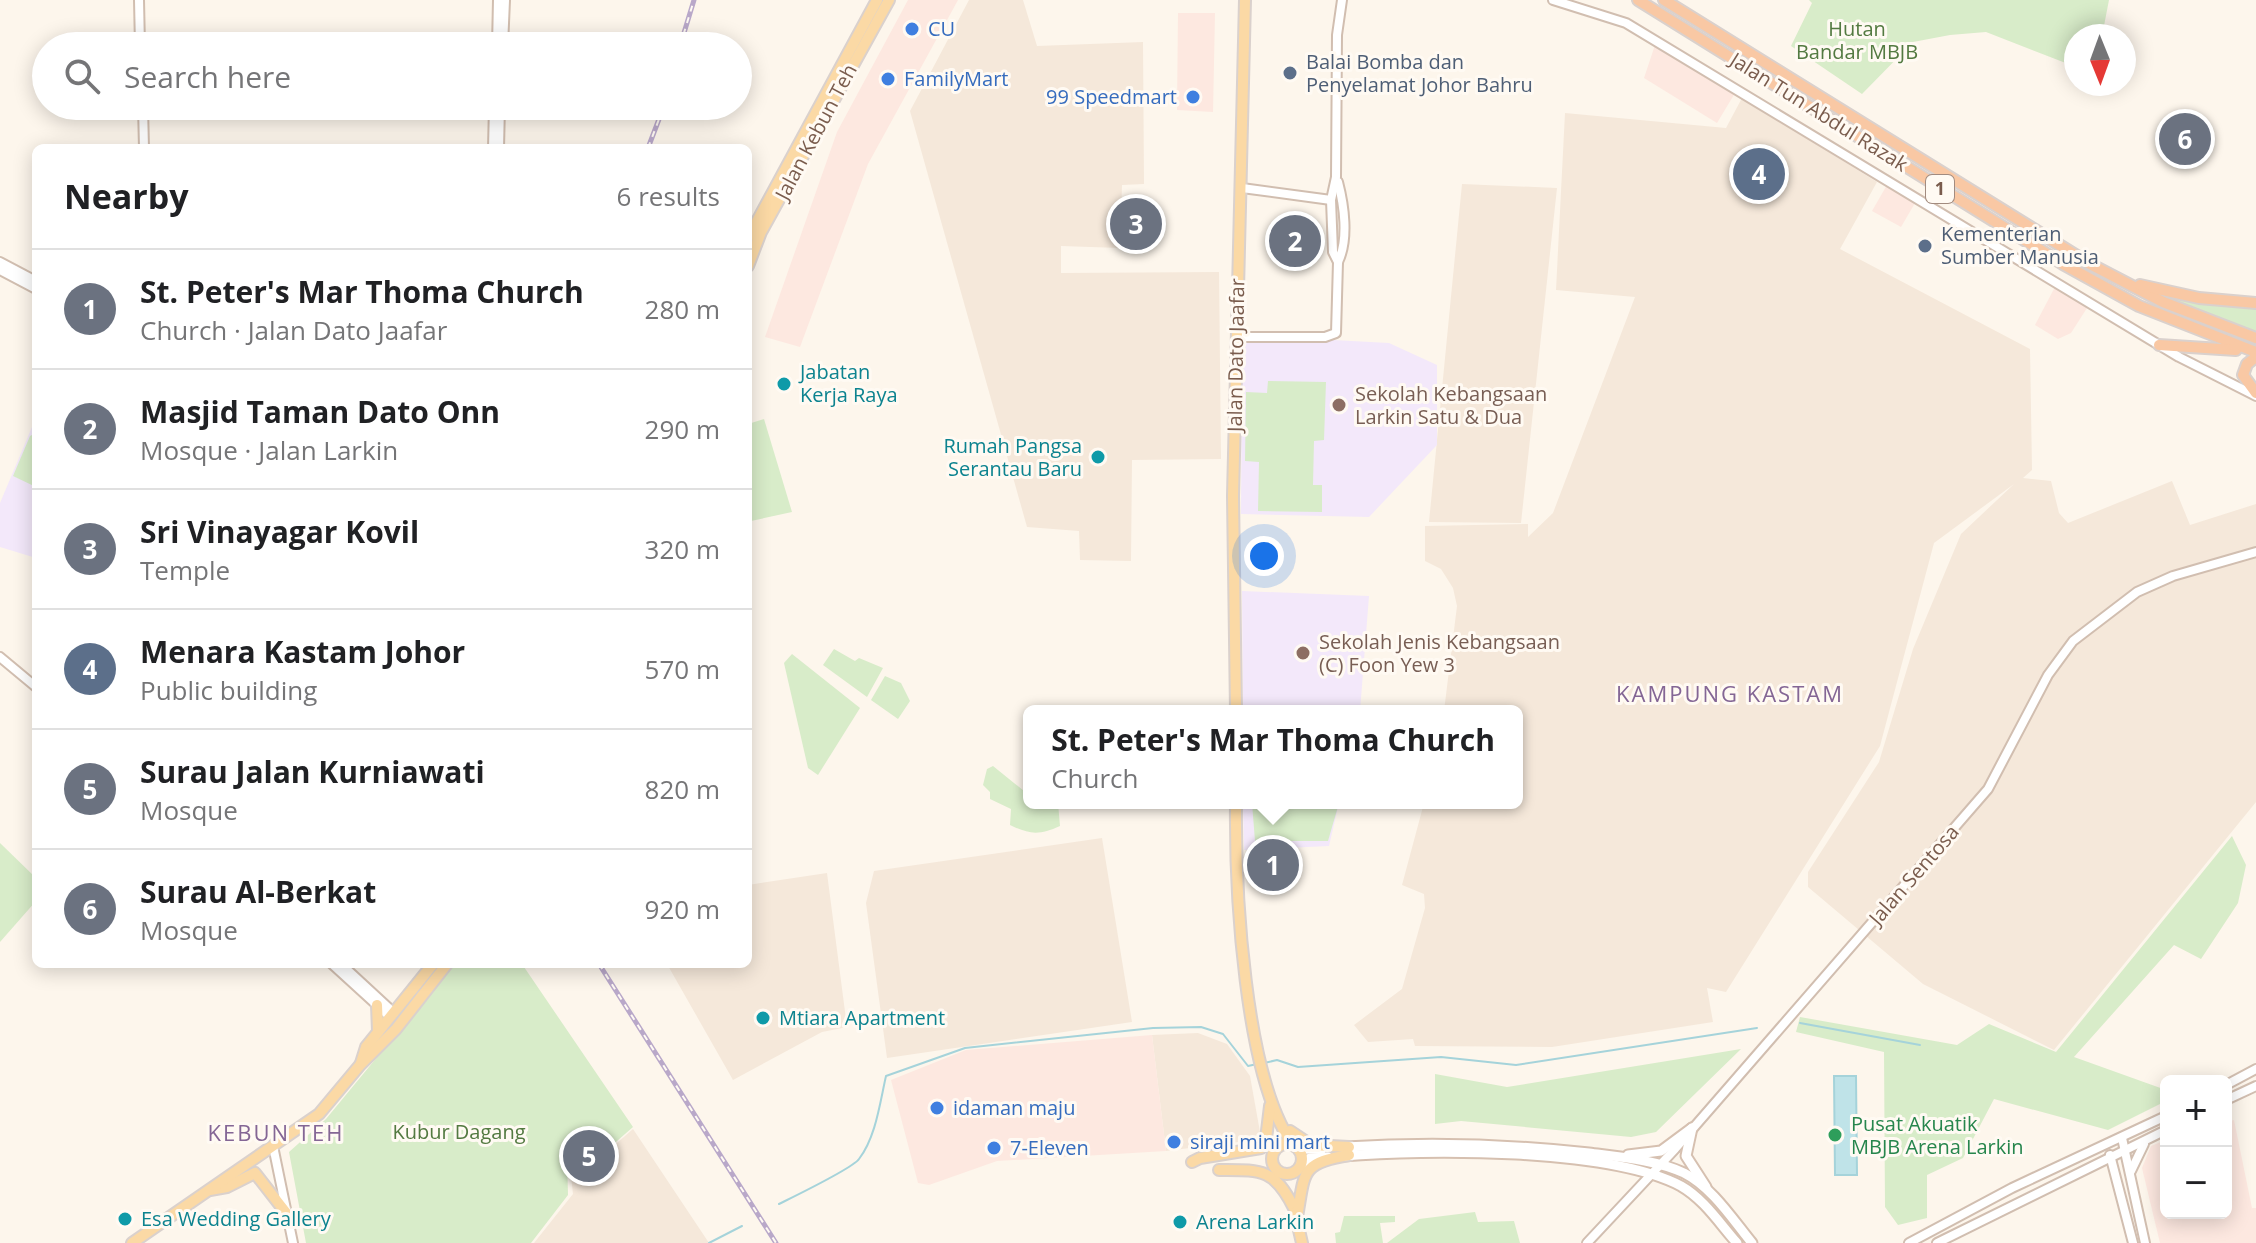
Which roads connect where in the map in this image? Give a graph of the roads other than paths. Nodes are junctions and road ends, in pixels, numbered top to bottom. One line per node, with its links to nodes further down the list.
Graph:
1 (139, 0): 11 (street)
2 (498, 0): 12 (street)
3 (505, 0): 13 (street)
4 (877, 0): 22 (main road, Jalan Kebun Teh)
5 (889, 0): 23 (main road, Jalan Kebun Teh)
6 (1245, 0): 19 (main road, Jalan Dato Jaafar)
7 (1342, 0): 18 (street)
8 (1553, 0): 33 (street)
9 (1638, 0): 34 (highway, Jalan Tun Abdul Razak / 1)
10 (1664, 0): 26 (highway, Jalan Tun Abdul Razak / 1)
11 (140, 32)
12 (497, 32)
13 (504, 32)
14 (143, 120): 16 (street)
15 (497, 120): 17 (street)
16 (144, 144)
17 (496, 144)
18 (1336, 177): 20 (street); 21 (street)
19 (1242, 188): 20 (street); 31 (main road, Jalan Dato Jaafar)
20 (1331, 200): 21 (street); 25 (street)
21 (1343, 227): 25 (street)
22 (752, 231)
23 (752, 256)
24 (0, 262): 28 (street)
25 (1338, 262): 31 (street)
26 (2090, 264): 30 (highway); 32 (highway, Jalan Tun Abdul Razak / 1)
27 (0, 270): 29 (street)
28 (32, 279)
29 (32, 287)
30 (2256, 303)
31 (1236, 337): 39 (main road, Jalan Dato Jaafar)
32 (2256, 338)
33 (2159, 345): 34 (highway); 35 (street)
34 (2254, 353): 35 (highway)
35 (2256, 394)
36 (2256, 552): 58 (street, Jalan Sentosa)
37 (0, 657): 38 (street)
38 (32, 684)
39 (1236, 705)
40 (1236, 809): 56 (main road)
41 (337, 968): 47 (street)
42 (345, 968): 47 (street)
43 (430, 968): 46 (main road)
44 (444, 968): 45 (main road)
45 (420, 998): 48 (main road); 50 (main road)
46 (403, 1001): 47 (main road); 48 (main road)
47 (380, 1004): 48 (street); 49 (main road)
48 (393, 1016): 49 (main road); 50 (main road)
49 (378, 1033): 51 (main road)
50 (390, 1036): 51 (main road)
51 (360, 1065): 63 (main road)
52 (2256, 1069): 53 (street)
53 (2232, 1082)
54 (2256, 1086): 55 (street)
55 (2232, 1097)
56 (1270, 1101): 64 (main road); 65 (main road); 66 (main road); 70 (main road)
57 (2160, 1119): 60 (street)
58 (1692, 1128): 68 (main road); 71 (street, Jalan Sentosa); 79 (main road)
59 (2160, 1133): 61 (street)
60 (2122, 1138): 62 (street); 67 (street)
61 (2147, 1140): 67 (street); 75 (street)
62 (2107, 1145): 69 (street); 88 (street)
63 (273, 1146): 78 (main road); 80 (street)
64 (1296, 1147): 65 (main road); 66 (main road); 72 (main road)
65 (1349, 1151): 68 (main road); 72 (main road); 76 (main road); 81 (main road)
66 (1274, 1152): 72 (main road)
67 (2126, 1152): 69 (street); 75 (street)
68 (1609, 1155): 71 (main road)
69 (2111, 1158): 73 (street); 77 (street)
70 (1192, 1162)
71 (1660, 1165): 76 (street, Jalan Sentosa); 79 (main road)
72 (1293, 1169): 81 (main road)
73 (2088, 1169): 77 (street); 89 (street)
74 (1219, 1170): 81 (main road)
75 (2131, 1173): 91 (street)
76 (1651, 1174): 85 (street, Jalan Sentosa); 86 (main road)
77 (2117, 1178): 90 (street)
78 (208, 1190): 80 (main road); 82 (main road)
79 (1710, 1194): 87 (main road)
80 (287, 1214): 83 (street)
81 (1296, 1215): 84 (main road)
82 (132, 1243)
83 (293, 1243)
84 (1302, 1243)
85 (1587, 1243)
86 (1737, 1243)
87 (1752, 1243)
88 (1909, 1243)
89 (1937, 1243)
90 (2133, 1243)
91 (2145, 1243)

